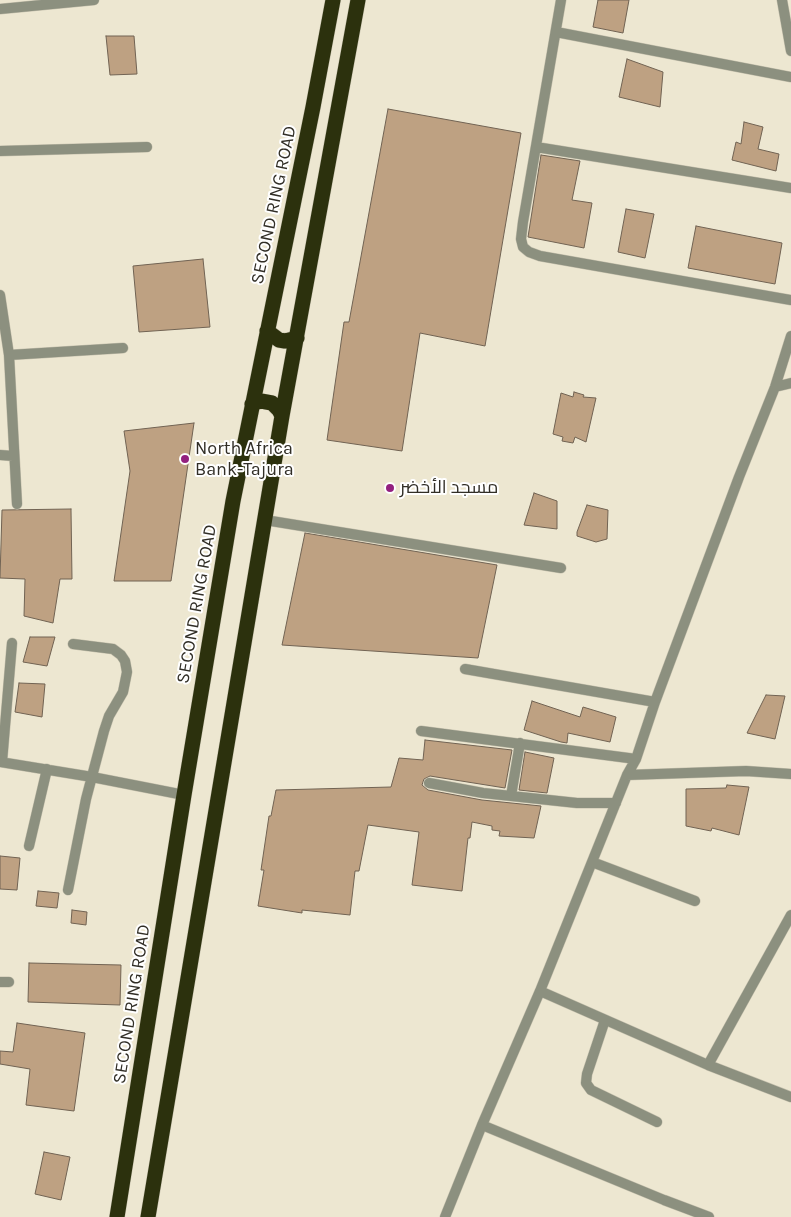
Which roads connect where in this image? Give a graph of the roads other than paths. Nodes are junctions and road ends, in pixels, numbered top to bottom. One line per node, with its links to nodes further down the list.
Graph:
1 (94, 0): 6 (street)
2 (333, 0): 17 (highway, SECOND RING ROAD)
3 (358, 0): 19 (highway)
4 (562, 0): 8 (street)
5 (782, 0): 7 (street)
6 (0, 9)
7 (788, 20): 9 (street)
8 (556, 32): 10 (street); 12 (street)
9 (791, 51)
10 (791, 77)
11 (147, 146): 13 (street)
12 (536, 147): 14 (street); 16 (street)
13 (0, 151)
14 (791, 188)
15 (0, 295): 21 (street)
16 (791, 300)
17 (267, 331): 19 (highway); 24 (highway, SECOND RING ROAD)
18 (791, 336): 23 (street)
19 (296, 338): 25 (highway)
20 (123, 348): 21 (street)
21 (8, 354): 27 (street)
22 (791, 383): 23 (street)
23 (775, 387): 34 (street)
24 (252, 404): 25 (highway); 44 (highway, SECOND RING ROAD)
25 (282, 416): 29 (highway)
26 (0, 455): 27 (street)
27 (13, 456): 28 (street)
28 (17, 504)
29 (264, 520): 30 (street); 59 (highway)
30 (561, 568)
31 (12, 643): 38 (street)
32 (74, 644): 42 (street)
33 (465, 669): 34 (street)
34 (654, 702): 37 (street)
35 (422, 731): 36 (street)
36 (520, 743): 37 (street); 45 (street)
37 (636, 759): 41 (street)
38 (1, 762): 39 (street)
39 (47, 769): 42 (street); 47 (street)
40 (791, 774): 41 (street)
41 (627, 775): 46 (street)
42 (92, 777): 44 (street); 49 (street)
43 (429, 783): 45 (street)
44 (184, 795): 58 (highway, SECOND RING ROAD)
45 (511, 796): 46 (street)
46 (616, 803): 48 (street)
47 (29, 846)
48 (592, 862): 50 (street); 52 (street)
49 (68, 890)
50 (695, 902)
51 (791, 916): 54 (street)
52 (540, 991): 53 (street); 57 (street)
53 (605, 1020): 54 (street); 56 (street)
54 (708, 1065): 55 (street)
55 (791, 1097)
56 (657, 1122)
57 (482, 1125): 60 (street); 61 (street)
58 (117, 1217)
59 (148, 1217)
60 (444, 1217)
61 (709, 1217)

